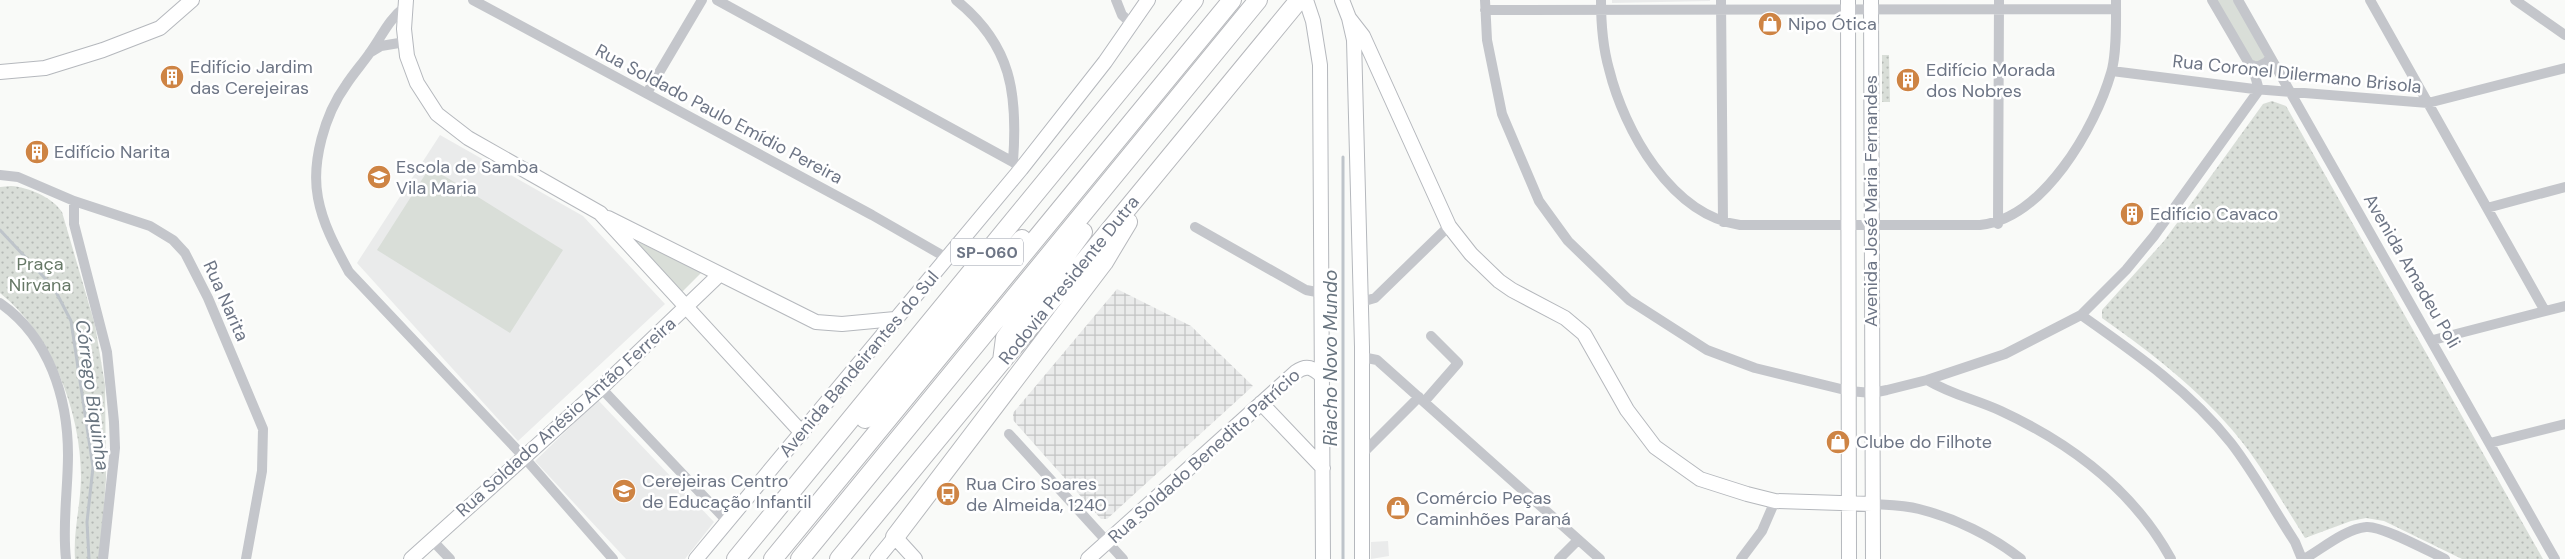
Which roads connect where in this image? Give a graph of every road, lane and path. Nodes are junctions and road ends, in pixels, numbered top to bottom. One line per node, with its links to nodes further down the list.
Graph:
1 (192, 0): 35 (street)
2 (473, 0): 38 (street, Rua Soldado Paulo Emídio Pereira)
3 (702, 0): 38 (street)
4 (718, 0): 40 (street)
5 (956, 0): 40 (street)
6 (1116, 0): 27 (street)
7 (1148, 0): 27 (street, Avenida Bandeirantes do Sul)
8 (1194, 0): 85 (highway, SP-060)
9 (1232, 0): 42 (highway, SP-060)
10 (1258, 0): 44 (highway, Rodovia Presidente Dutra / SP-060)
11 (1299, 0): 45 (highway, Rodovia Presidente Dutra)
12 (1306, 0): 57 (street)
13 (1342, 0): 26 (street)
14 (2212, 0): 32 (street)
15 (2238, 0): 31 (street, Avenida Amadeu Poli)
16 (2370, 0): 39 (street)
17 (2516, 0): 28 (street)
18 (407, 2): 29 (street); 30 (street)
19 (1871, 4): 20 (street); 25 (street); 52 (street, Avenida José Maria Fernandes)
20 (1999, 4): 21 (street); 50 (street)
21 (2116, 4): 34 (street)
22 (1485, 5): 23 (street); 72 (street)
23 (1602, 5): 24 (street); 49 (street)
24 (1721, 5): 25 (street); 49 (street)
25 (1848, 5): 51 (street, Avenida José Maria Fernandes)
26 (1349, 18): 53 (street); 58 (street)
27 (1132, 24): 40 (street, Avenida Bandeirantes do Sul)
28 (2565, 35)
29 (405, 42): 30 (street); 48 (street)
30 (370, 52): 81 (street)
31 (2270, 57): 32 (street); 37 (street, Avenida Amadeu Poli)
32 (2249, 64): 36 (street)
33 (2565, 68): 39 (street, Rua Coronel Dilermano Brisola)
34 (2112, 70): 36 (street, Rua Coronel Dilermano Brisola); 50 (street)
35 (0, 72)
36 (2259, 90): 37 (street, Rua Coronel Dilermano Brisola); 63 (street)
37 (2290, 92): 39 (street, Rua Coronel Dilermano Brisola); 66 (street, Avenida Amadeu Poli)
38 (647, 93): 55 (street, Rua Soldado Paulo Emídio Pereira)
39 (2428, 103): 47 (street)
40 (1017, 165): 55 (street, Avenida Bandeirantes do Sul)
41 (0, 174): 46 (street, Rua Narita)
42 (1087, 178): 85 (highway); 101 (highway, SP-060)
43 (2565, 187): 47 (street)
44 (1105, 188): 68 (highway); 102 (highway, Rodovia Presidente Dutra / SP-060)
45 (1135, 200): 68 (highway, Rodovia Presidente Dutra); 88 (highway)
46 (74, 201): 94 (street); 95 (street, Rua Narita)
47 (2487, 208): 62 (street)
48 (600, 214): 56 (street); 61 (street)
49 (1723, 222): 51 (street)
50 (1998, 224): 52 (street)
51 (1848, 225): 52 (street); 72 (street, Avenida José Maria Fernandes)
52 (1872, 225): 73 (street, Avenida José Maria Fernandes)
53 (1449, 226): 58 (street); 83 (street)
54 (1194, 227): 57 (street)
55 (947, 258): 64 (street, Avenida Bandeirantes do Sul)
56 (719, 275): 61 (street, Rua Soldado Anésio Antão Ferreira); 64 (street)
57 (1322, 293): 69 (street)
58 (1361, 302): 67 (street)
59 (0, 303): 93 (street)
60 (2565, 306): 62 (street)
61 (687, 308): 71 (street, Rua Soldado Anésio Antão Ferreira); 77 (street)
62 (2545, 311): 66 (street)
63 (2081, 315): 70 (street); 117 (street)
64 (895, 319): 77 (street, Avenida Bandeirantes do Sul)
65 (1431, 336): 74 (street)
66 (2433, 340): 79 (street, Avenida Amadeu Poli)
67 (1362, 357): 74 (street); 80 (street)
68 (1002, 361): 103 (highway, Rodovia Presidente Dutra)
69 (1322, 376): 75 (street, Rua Soldado Benedito Patrício); 82 (street)
70 (1927, 380): 73 (street); 116 (street)
71 (601, 388): 81 (street, Rua Soldado Anésio Antão Ferreira); 87 (street)
72 (1849, 391): 73 (street); 84 (street, Avenida José Maria Fernandes)
73 (1872, 393): 86 (street, Avenida José Maria Fernandes)
74 (1421, 400): 80 (street); 90 (street)
75 (1261, 402): 82 (street); 91 (street, Rua Soldado Benedito Patrício)
76 (2565, 424): 79 (street)
77 (802, 433): 87 (street, Avenida Bandeirantes do Sul)
78 (1009, 434): 91 (street)
79 (2490, 443): 119 (street, Avenida Amadeu Poli)
80 (1362, 454): 109 (street)
81 (523, 456): 89 (street, Rua Soldado Anésio Antão Ferreira); 98 (street)
82 (1323, 468): 108 (street)
83 (1774, 502): 84 (street); 112 (street)
84 (1849, 503): 86 (street); 113 (street, Avenida José Maria Fernandes)
85 (780, 504): 100 (highway, SP-060)
86 (1872, 504): 114 (street, Avenida José Maria Fernandes); 115 (street)
87 (727, 521): 99 (street, Avenida Bandeirantes do Sul)
88 (895, 537): 104 (street); 105 (street)
89 (431, 539): 96 (street, Rua Soldado Anésio Antão Ferreira); 97 (street)
90 (1578, 540): 110 (street); 111 (street)
91 (1107, 542): 106 (street, Rua Soldado Benedito Patrício); 107 (street)
92 (2424, 554): 117 (street); 118 (street)
93 (66, 559)
94 (103, 559)
95 (246, 559)
96 (411, 559)
97 (450, 559)
98 (612, 559)
99 (696, 559)
100 (736, 559)
101 (774, 559)
102 (800, 559)
103 (839, 559)
104 (877, 559)
105 (914, 559)
106 (1088, 559)
107 (1123, 559)
108 (1323, 559)
109 (1362, 559)
110 (1559, 559)
111 (1600, 559)
112 (1741, 559)
113 (1849, 559)
114 (1873, 559)
115 (2021, 559)
116 (2171, 559)
117 (2303, 559)
118 (2444, 559)
119 (2555, 559)

